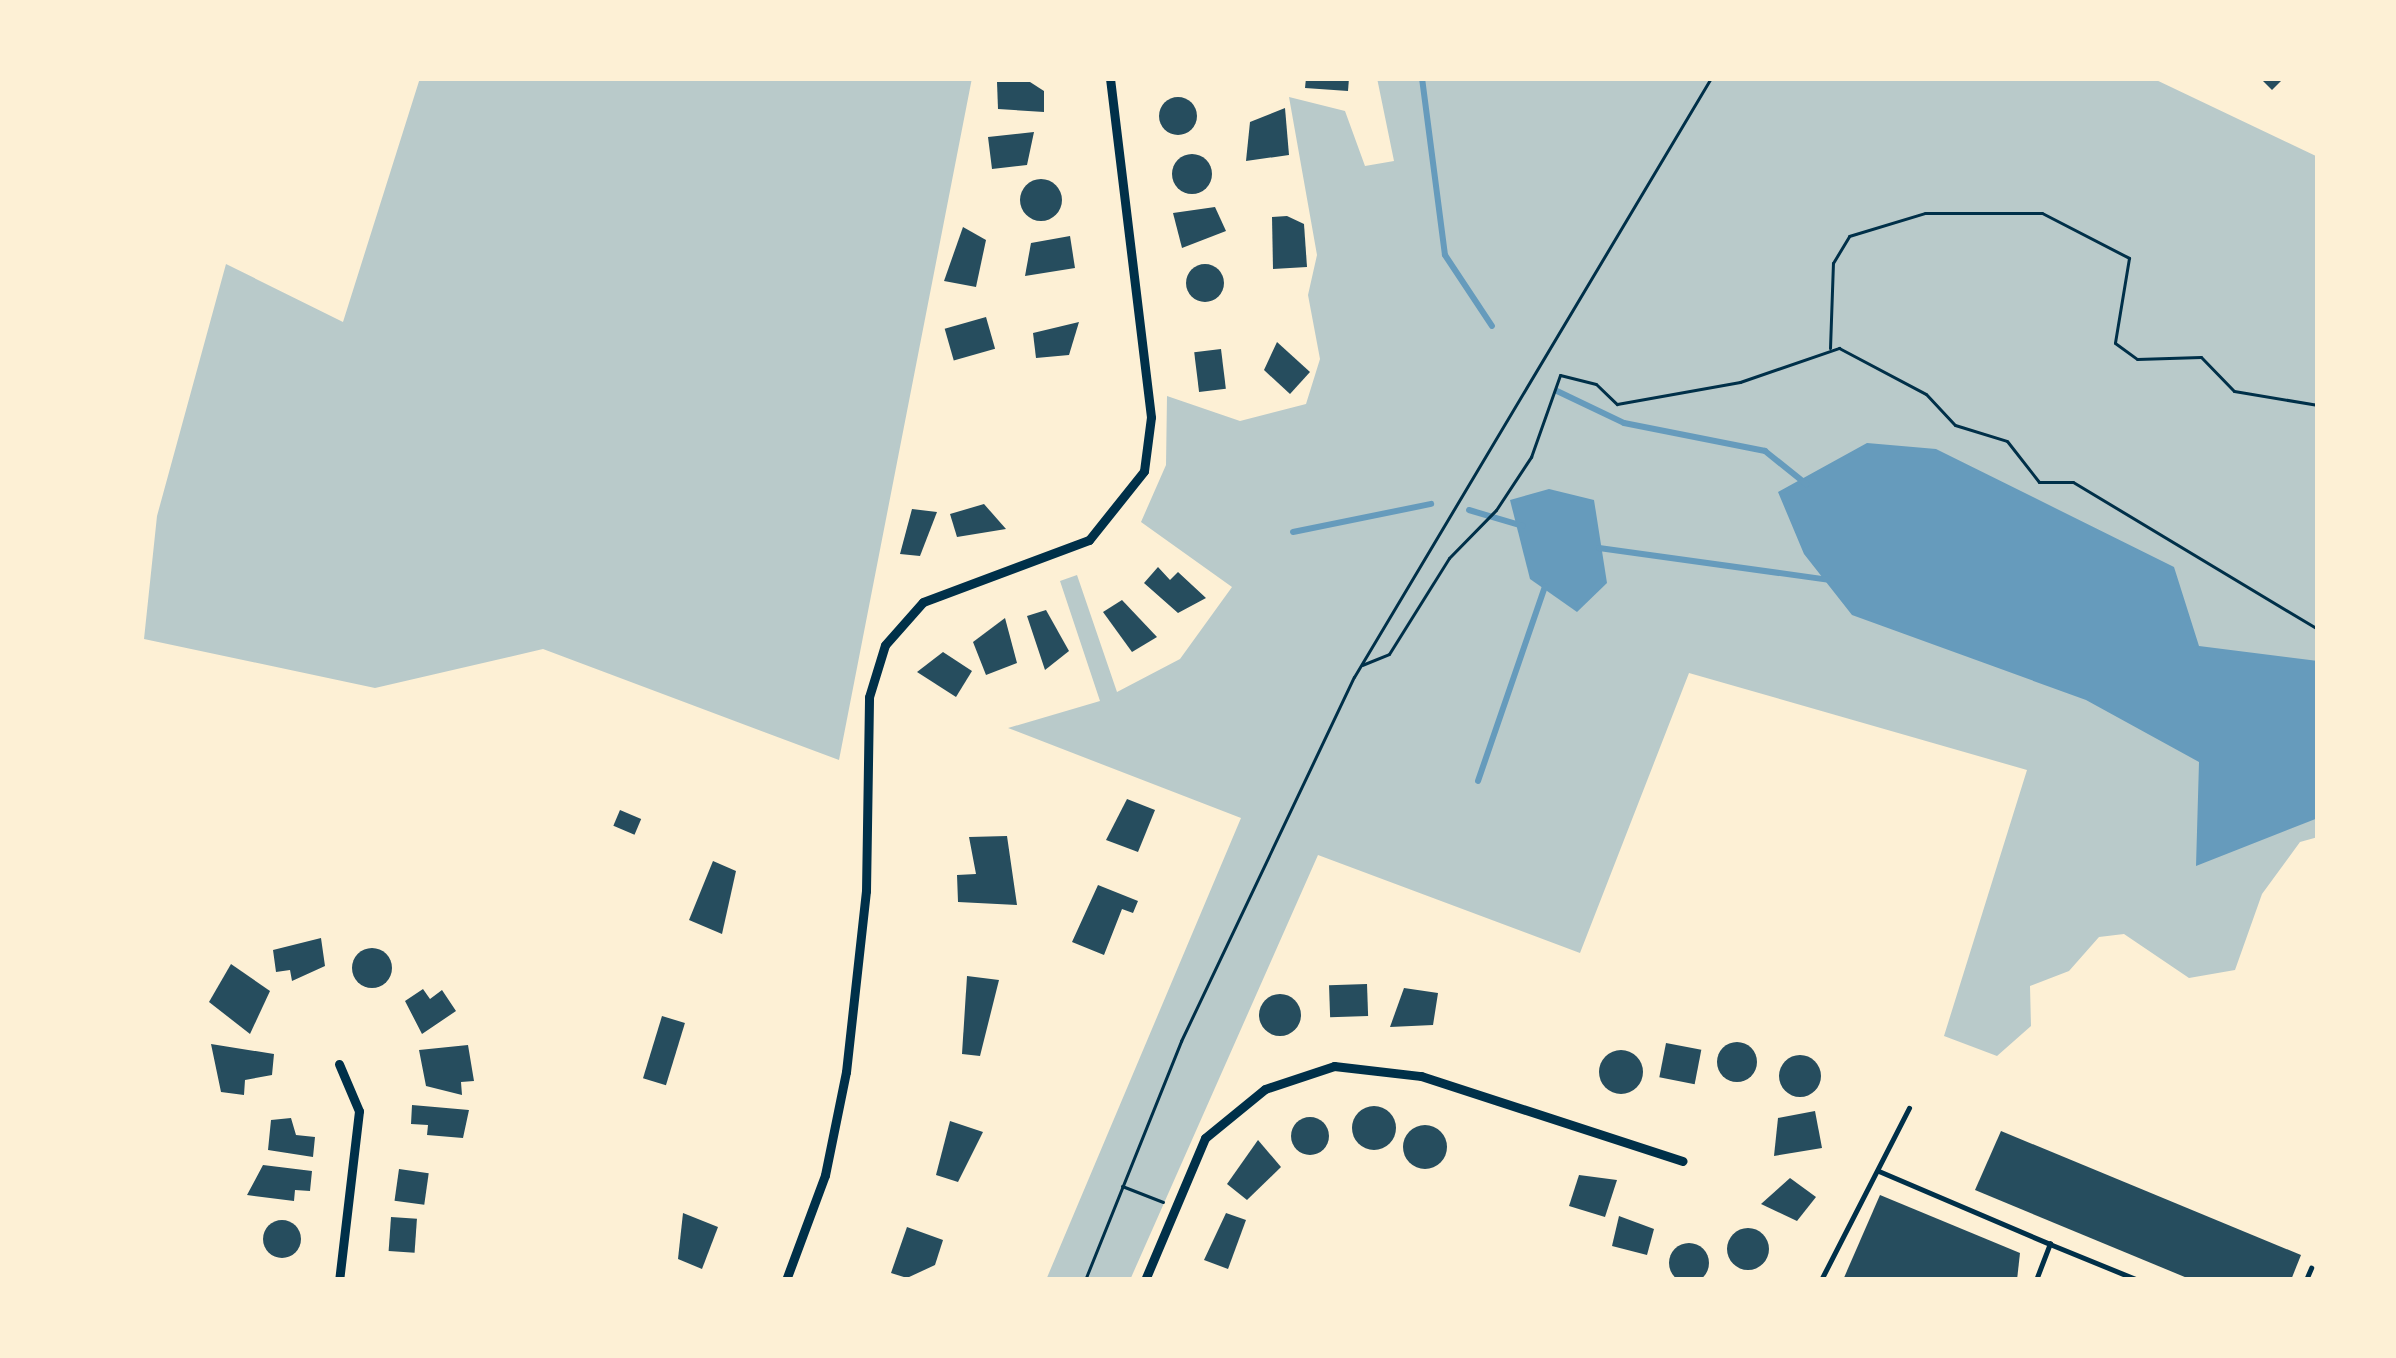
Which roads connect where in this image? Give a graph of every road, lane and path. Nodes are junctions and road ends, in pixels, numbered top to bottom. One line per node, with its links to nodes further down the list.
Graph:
1 (1109, 78): 16 (street)
2 (1711, 78): 6 (path)
3 (1830, 349): 4 (path); 5 (path); 6 (path)
4 (2318, 405)
5 (2318, 629)
6 (1360, 666): 11 (path)
7 (338, 1064): 15 (street)
8 (1909, 1108): 10 (lane)
9 (1683, 1161): 12 (street)
10 (1879, 1171): 13 (lane); 19 (lane)
11 (1120, 1185): 12 (path); 17 (path)
12 (1172, 1206): 18 (street)
13 (2050, 1244): 20 (lane); 21 (lane)
14 (2311, 1268): 22 (lane)
15 (339, 1280)
16 (787, 1280)
17 (1085, 1280)
18 (1145, 1280)
19 (1822, 1280)
20 (2036, 1280)
21 (2138, 1280)
22 (2306, 1280)

